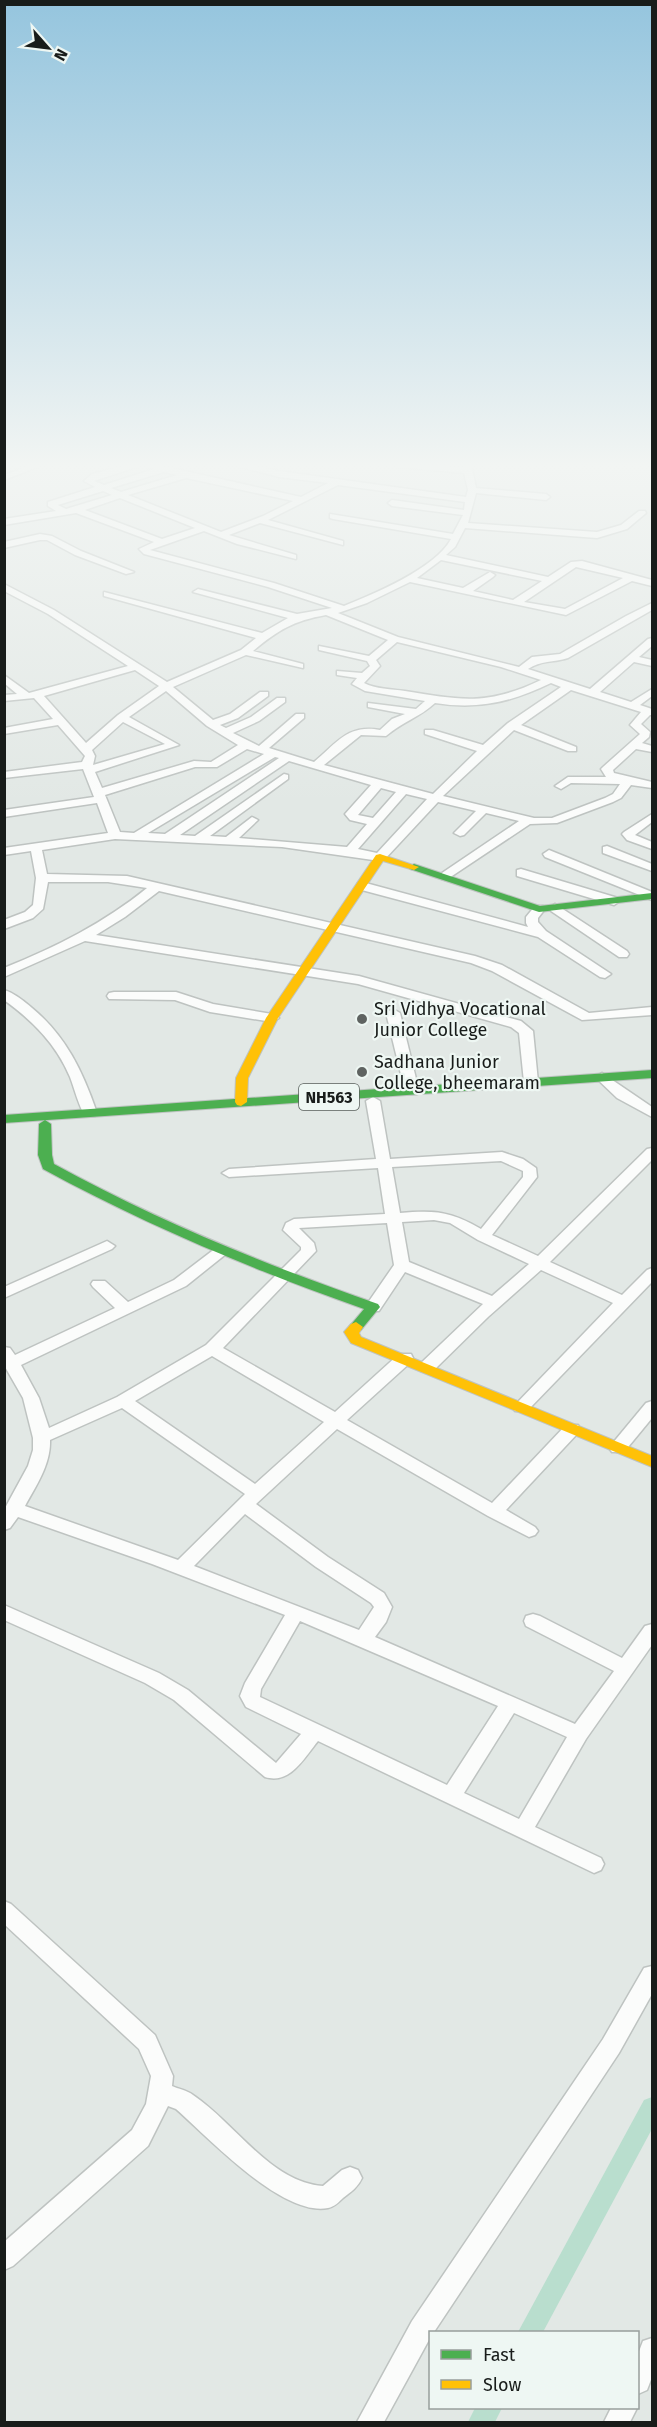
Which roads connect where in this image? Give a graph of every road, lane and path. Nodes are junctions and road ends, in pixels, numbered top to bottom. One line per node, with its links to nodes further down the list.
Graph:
1 (239, 577): 16 (street)
2 (411, 577): 7 (street)
3 (487, 577): 12 (street)
4 (536, 577): 8 (street)
5 (554, 577): 8 (street)
6 (630, 578): 9 (street); 14 (street)
7 (409, 579): 12 (street); 16 (street)
8 (549, 580): 14 (street)
9 (652, 583)
10 (4, 586): 28 (street)
11 (198, 592): 18 (street)
12 (464, 592): 14 (street)
13 (107, 594): 19 (street)
14 (515, 603)
15 (652, 606): 29 (street)
16 (344, 609): 17 (street)
17 (327, 612): 18 (street); 20 (street)
18 (297, 617): 19 (street)
19 (262, 636): 23 (street)
20 (395, 639): 24 (street); 29 (street)
21 (652, 641): 25 (street)
22 (323, 648): 24 (street)
23 (245, 652): 27 (street); 34 (street)
24 (371, 658): 31 (street)
25 (633, 659): 26 (street); 38 (street)
26 (652, 663)
27 (299, 666)
28 (135, 667): 34 (street); 39 (street)
29 (521, 670): 33 (street)
30 (341, 673): 31 (street)
31 (364, 676): 41 (street)
32 (4, 678): 39 (street)
33 (549, 680): 35 (street); 41 (street)
34 (166, 686): 48 (street); 50 (street)
35 (569, 686): 38 (street); 51 (street)
36 (652, 692): 44 (street)
37 (264, 694): 50 (street)
38 (591, 694): 44 (street)
39 (32, 696): 40 (street); 49 (street)
40 (4, 698)
41 (433, 699): 46 (street)
42 (281, 700): 54 (street)
43 (372, 705): 46 (street)
44 (632, 706): 45 (street)
45 (650, 712): 57 (street)
46 (417, 713): 65 (street)
47 (300, 716): 62 (street)
48 (122, 717): 56 (street); 58 (street)
49 (60, 721): 52 (street); 58 (street)
50 (211, 724): 54 (street)
51 (512, 725): 59 (street); 61 (street)
52 (4, 731)
53 (429, 732): 61 (street)
54 (224, 733): 55 (street)
55 (246, 744): 62 (street); 64 (street)
56 (174, 745): 64 (street); 66 (street)
57 (634, 745): 60 (street); 69 (street)
58 (86, 749): 66 (street)
59 (572, 749)
60 (652, 749)
61 (486, 750): 75 (street)
62 (267, 751): 63 (street); 84 (street)
63 (287, 757): 65 (street); 85 (street)
64 (202, 764): 74 (street)
65 (316, 766): 70 (street)
66 (88, 767): 67 (street); 74 (street)
67 (4, 775)
68 (284, 777): 86 (street)
69 (628, 781): 71 (street); 72 (street); 80 (street)
70 (378, 784): 73 (street); 81 (street)
71 (561, 786)
72 (652, 786)
73 (404, 790): 75 (street); 81 (street)
74 (100, 796): 77 (street); 83 (street)
75 (435, 796): 76 (street); 94 (street)
76 (484, 808): 80 (street); 82 (street)
77 (4, 814)
78 (652, 817): 88 (street)
79 (252, 819): 87 (street)
80 (528, 820): 97 (street)
81 (374, 822): 91 (street)
82 (460, 833)
83 (115, 835): 84 (street); 89 (street)
84 (137, 837): 85 (street)
85 (166, 838): 86 (street)
86 (198, 839): 87 (street)
87 (227, 842): 91 (street)
88 (652, 846)
89 (36, 847): 92 (street); 98 (street)
90 (607, 850): 95 (street)
91 (350, 851): 94 (street)
92 (4, 852)
93 (549, 854): 101 (street)
94 (380, 857): 97 (main road); 99 (main road)
95 (652, 868)
96 (520, 873): 102 (street)
97 (446, 876): 104 (main road)
98 (42, 878): 100 (street); 105 (street)
99 (362, 886): 106 (main road); 107 (street)
100 (156, 887): 106 (street); 108 (street)
101 (652, 896): 102 (main road)
102 (614, 901): 103 (main road)
103 (555, 908): 104 (main road); 109 (street)
104 (539, 909): 107 (street)
105 (4, 925)
106 (334, 928): 111 (main road); 115 (street)
107 (542, 934): 112 (street)
108 (86, 937): 110 (street); 111 (street)
109 (623, 954)
110 (4, 973)
111 (303, 973): 117 (main road); 119 (street)
112 (605, 974)
113 (4, 994): 125 (street)
114 (114, 996): 117 (street)
115 (652, 1011)
116 (393, 1013): 122 (street)
117 (272, 1018): 124 (main road)
118 (652, 1074): 120 (main road, NH563)
119 (531, 1082): 120 (main road, NH563); 122 (main road, NH563)
120 (607, 1082): 121 (main road, NH563); 123 (main road, NH563); 126 (street)
121 (652, 1085)
122 (412, 1091): 124 (main road, NH563)
123 (374, 1101): 128 (main road, NH563); 131 (street)
124 (241, 1102): 125 (main road, NH563)
125 (90, 1113): 127 (main road, NH563)
126 (652, 1113)
127 (4, 1119)
128 (45, 1124): 129 (main road, NH563); 136 (main road)
129 (4, 1127)
130 (652, 1152): 137 (street)
131 (384, 1163): 132 (street); 133 (street); 134 (street)
132 (229, 1173)
133 (395, 1218): 134 (street); 138 (street); 140 (street)
134 (483, 1237): 137 (street)
135 (107, 1246): 142 (street)
136 (221, 1251): 140 (main road); 146 (street)
137 (540, 1263): 143 (street); 144 (street)
138 (402, 1265): 144 (street); 145 (street)
139 (652, 1273): 143 (street)
140 (283, 1277): 145 (main road); 147 (street)
141 (99, 1284): 146 (street)
142 (4, 1293)
143 (624, 1302): 152 (street)
144 (494, 1303): 150 (street)
145 (373, 1307): 149 (main road)
146 (127, 1310): 148 (street)
147 (212, 1349): 151 (street); 154 (street)
148 (8, 1357): 156 (street)
149 (405, 1358): 150 (main road); 154 (street)
150 (427, 1367): 152 (main road)
151 (123, 1401): 156 (street); 159 (street)
152 (521, 1407): 155 (main road)
153 (652, 1407): 157 (street)
154 (338, 1419): 159 (street); 160 (street)
155 (572, 1429): 157 (main road); 160 (street)
156 (43, 1437): 161 (street)
157 (618, 1448): 158 (main road)
158 (652, 1462)
159 (250, 1499): 163 (street); 168 (street)
160 (494, 1512): 162 (street)
161 (10, 1516): 163 (street)
162 (529, 1531)
163 (182, 1567): 165 (street)
164 (4, 1612): 171 (street)
165 (297, 1612): 168 (street); 171 (street)
166 (533, 1621): 169 (street)
167 (652, 1631): 169 (street)
168 (362, 1640): 170 (street)
169 (625, 1668): 172 (street)
170 (510, 1702): 172 (street); 173 (street)
171 (314, 1732): 173 (street)
172 (579, 1734): 174 (street)
173 (451, 1796): 174 (street)
174 (523, 1830): 175 (street)
175 (594, 1864)
176 (4, 1910): 178 (street)
177 (652, 1975): 183 (street)
178 (159, 2092): 179 (street); 180 (street)
179 (350, 2178)
180 (4, 2258)
181 (652, 2350): 182 (street)
182 (639, 2378)
183 (370, 2422)

